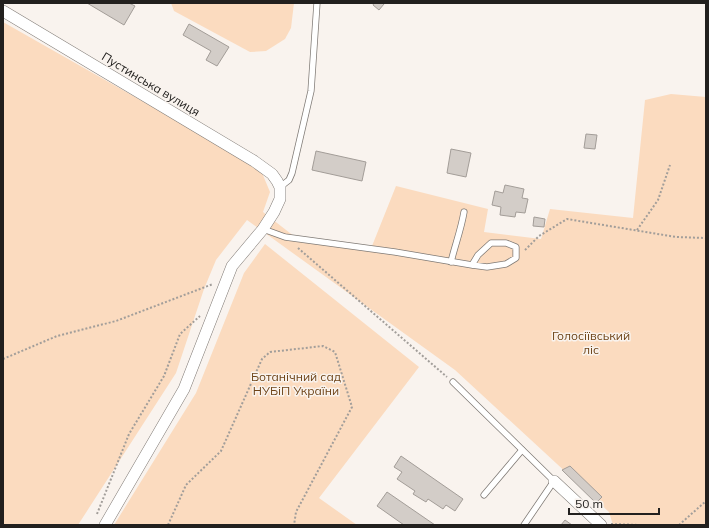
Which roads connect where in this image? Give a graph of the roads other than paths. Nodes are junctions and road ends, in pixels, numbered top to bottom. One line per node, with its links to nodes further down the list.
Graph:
1 (317, 3): 3 (lane)
2 (3, 11): 3 (street, Пустинська вулиця)
3 (280, 187): 5 (street)
4 (464, 212): 6 (lane)
5 (263, 229): 6 (lane); 13 (street)
6 (451, 262): 7 (lane)
7 (472, 265): 7 (lane)
8 (453, 382): 9 (lane)
9 (522, 450): 10 (lane); 11 (lane)
10 (554, 481): 12 (street); 14 (lane)
11 (484, 495)
12 (601, 524)
13 (105, 525)
14 (524, 525)

